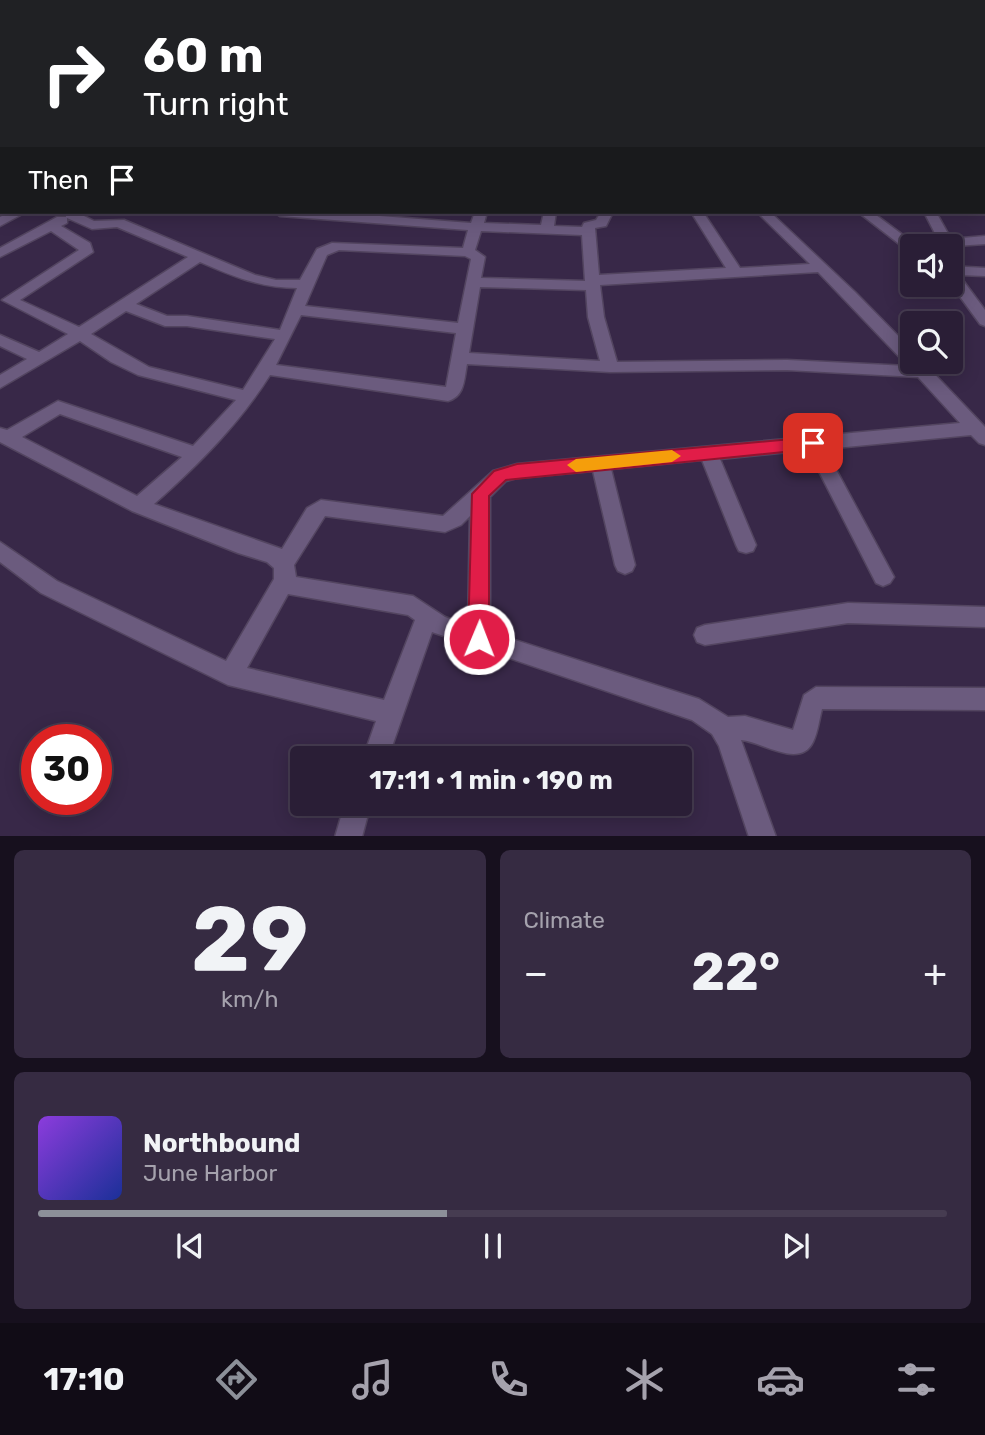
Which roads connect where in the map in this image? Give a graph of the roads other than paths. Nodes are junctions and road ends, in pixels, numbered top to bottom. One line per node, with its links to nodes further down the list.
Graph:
1 (72, 214): 12 (street)
2 (76, 214): 22 (street)
3 (341, 214): 10 (street)
4 (550, 214): 13 (street)
5 (606, 214): 14 (street)
6 (698, 214): 26 (street)
7 (765, 214): 23 (street)
8 (867, 214): 16 (street)
9 (931, 214): 15 (street)
10 (402, 216): 11 (street); 19 (street)
11 (479, 219): 13 (street); 20 (street)
12 (51, 226): 21 (street); 35 (street)
13 (547, 231): 14 (street)
14 (589, 231): 29 (street)
15 (942, 234)
16 (900, 238)
17 (985, 240): 18 (street)
18 (963, 244)
19 (386, 247): 20 (street); 28 (street)
20 (468, 252): 27 (street)
21 (0, 253)
22 (198, 257): 28 (street); 31 (street)
23 (820, 268): 26 (street); 38 (street)
24 (963, 271): 25 (street)
25 (985, 272)
26 (737, 274): 29 (street)
27 (474, 282): 29 (street); 34 (street)
28 (306, 284): 32 (street)
29 (592, 284): 42 (street)
30 (963, 290): 33 (street)
31 (125, 305): 35 (street); 36 (street)
32 (297, 310): 34 (street); 36 (street)
33 (985, 321)
34 (466, 329): 39 (street)
35 (80, 334): 40 (street); 46 (street)
36 (285, 336): 43 (street)
37 (0, 340): 40 (street)
38 (900, 349)
39 (460, 358): 42 (street); 43 (street)
40 (40, 359): 45 (street)
41 (900, 365): 42 (street)
42 (610, 367)
43 (267, 369): 46 (street)
44 (924, 374): 47 (street)
45 (0, 382)
46 (249, 397): 51 (street)
47 (979, 433): 49 (street)
48 (3, 436): 51 (street); 54 (street)
49 (813, 443): 50 (street); 59 (street)
50 (708, 453): 52 (street); 55 (street)
51 (198, 455): 54 (street)
52 (600, 463): 53 (street); 57 (street)
53 (480, 494): 58 (street); 63 (street)
54 (139, 506): 58 (street)
55 (746, 545)
56 (0, 550): 64 (street)
57 (625, 565)
58 (285, 572): 60 (street); 64 (street)
59 (883, 577)
60 (427, 617): 63 (street); 66 (street)
61 (985, 617): 62 (street)
62 (705, 635)
63 (479, 639): 67 (street)
64 (231, 674): 66 (street)
65 (985, 699): 67 (street)
66 (392, 713): 68 (street)
67 (722, 729): 71 (street)
68 (380, 746)
69 (354, 816): 70 (street)
70 (348, 836)
71 (763, 836)

